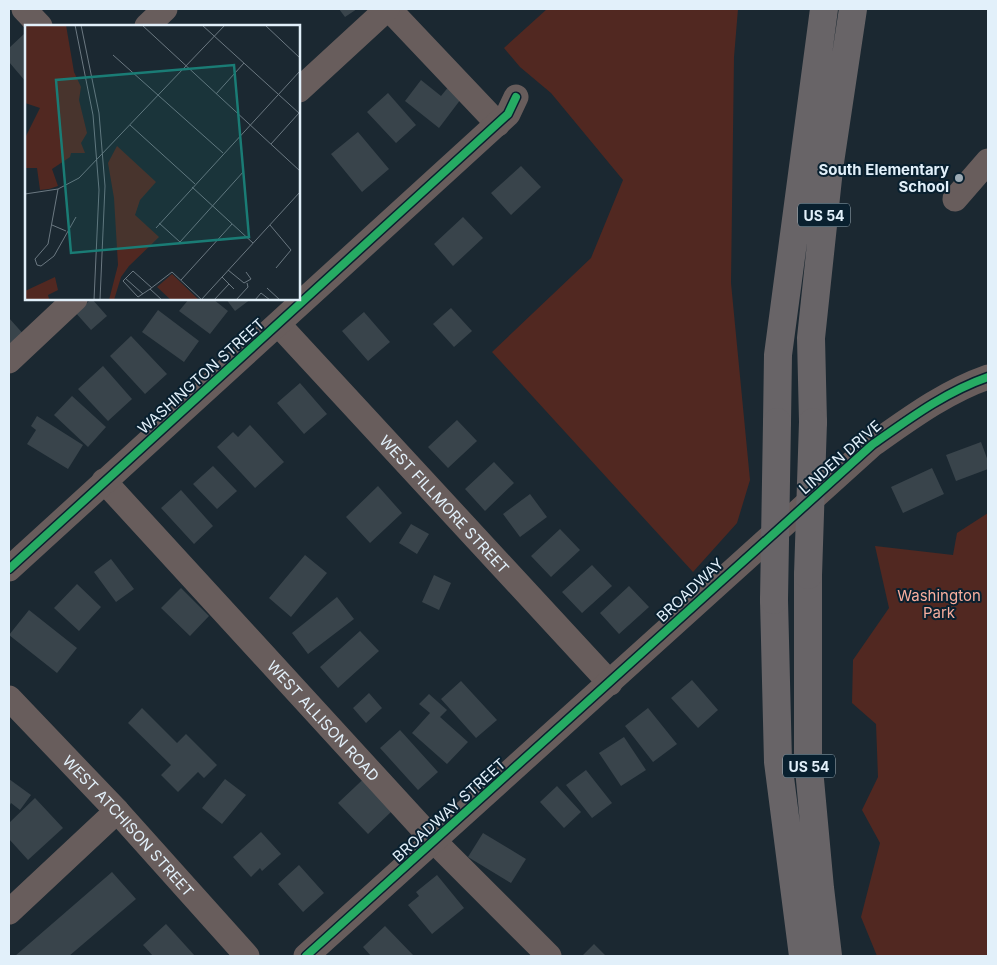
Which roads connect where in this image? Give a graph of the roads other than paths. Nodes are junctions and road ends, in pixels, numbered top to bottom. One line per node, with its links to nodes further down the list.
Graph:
1 (24, 9): 6 (street)
2 (165, 9): 7 (street)
3 (388, 9): 8 (street); 10 (street)
4 (824, 9): 30 (highway, US 54, bridge)
5 (853, 9): 31 (highway, US 54, bridge)
6 (39, 25)
7 (147, 25)
8 (300, 89)
9 (516, 97): 10 (street, WASHINGTON STREET)
10 (498, 124): 13 (street, WASHINGTON STREET)
11 (988, 161): 12 (street)
12 (955, 199)
13 (300, 299)
14 (74, 300): 17 (street)
15 (298, 300): 16 (street, WASHINGTON STREET)
16 (286, 311): 19 (street, WASHINGTON STREET); 22 (street, WEST FILLMORE STREET)
17 (9, 361)
18 (988, 377): 20 (street, LINDEN DRIVE)
19 (104, 481): 21 (street, WASHINGTON STREET); 25 (street, WEST ALLISON ROAD)
20 (790, 518): 22 (street, BROADWAY)
21 (9, 569)
22 (610, 683): 25 (street, BROADWAY STREET)
23 (9, 698): 24 (street, WEST ATCHISON STREET)
24 (117, 811): 26 (street); 27 (street, WEST ATCHISON STREET)
25 (435, 842): 28 (street, BROADWAY STREET); 29 (street, WEST ALLISON ROAD)
26 (9, 912)
27 (247, 956)
28 (306, 956)
29 (548, 956)
30 (803, 956)
31 (828, 956)

